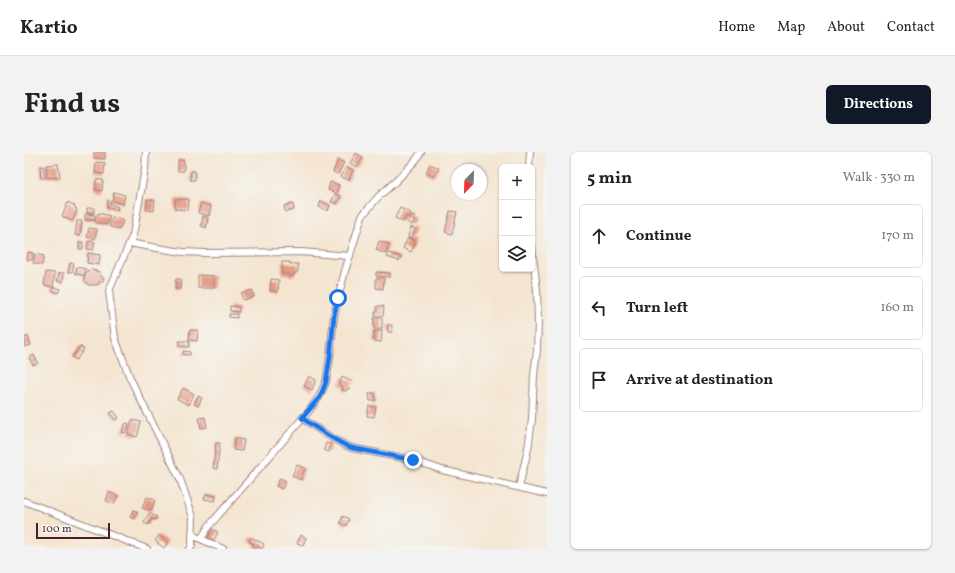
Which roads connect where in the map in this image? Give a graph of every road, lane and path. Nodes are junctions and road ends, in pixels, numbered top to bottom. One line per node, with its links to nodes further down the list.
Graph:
1 (146, 152): 5 (street)
2 (421, 152): 6 (street)
3 (530, 152): 4 (street)
4 (528, 164)
5 (129, 243): 6 (street); 12 (street)
6 (350, 256): 8 (street)
7 (535, 272): 9 (street)
8 (302, 418): 9 (street); 13 (street)
9 (519, 488): 10 (street)
10 (547, 494)
11 (24, 501): 14 (street)
12 (192, 535): 13 (street); 15 (street)
13 (201, 539): 16 (street)
14 (147, 549)
15 (190, 549)
16 (223, 549)

